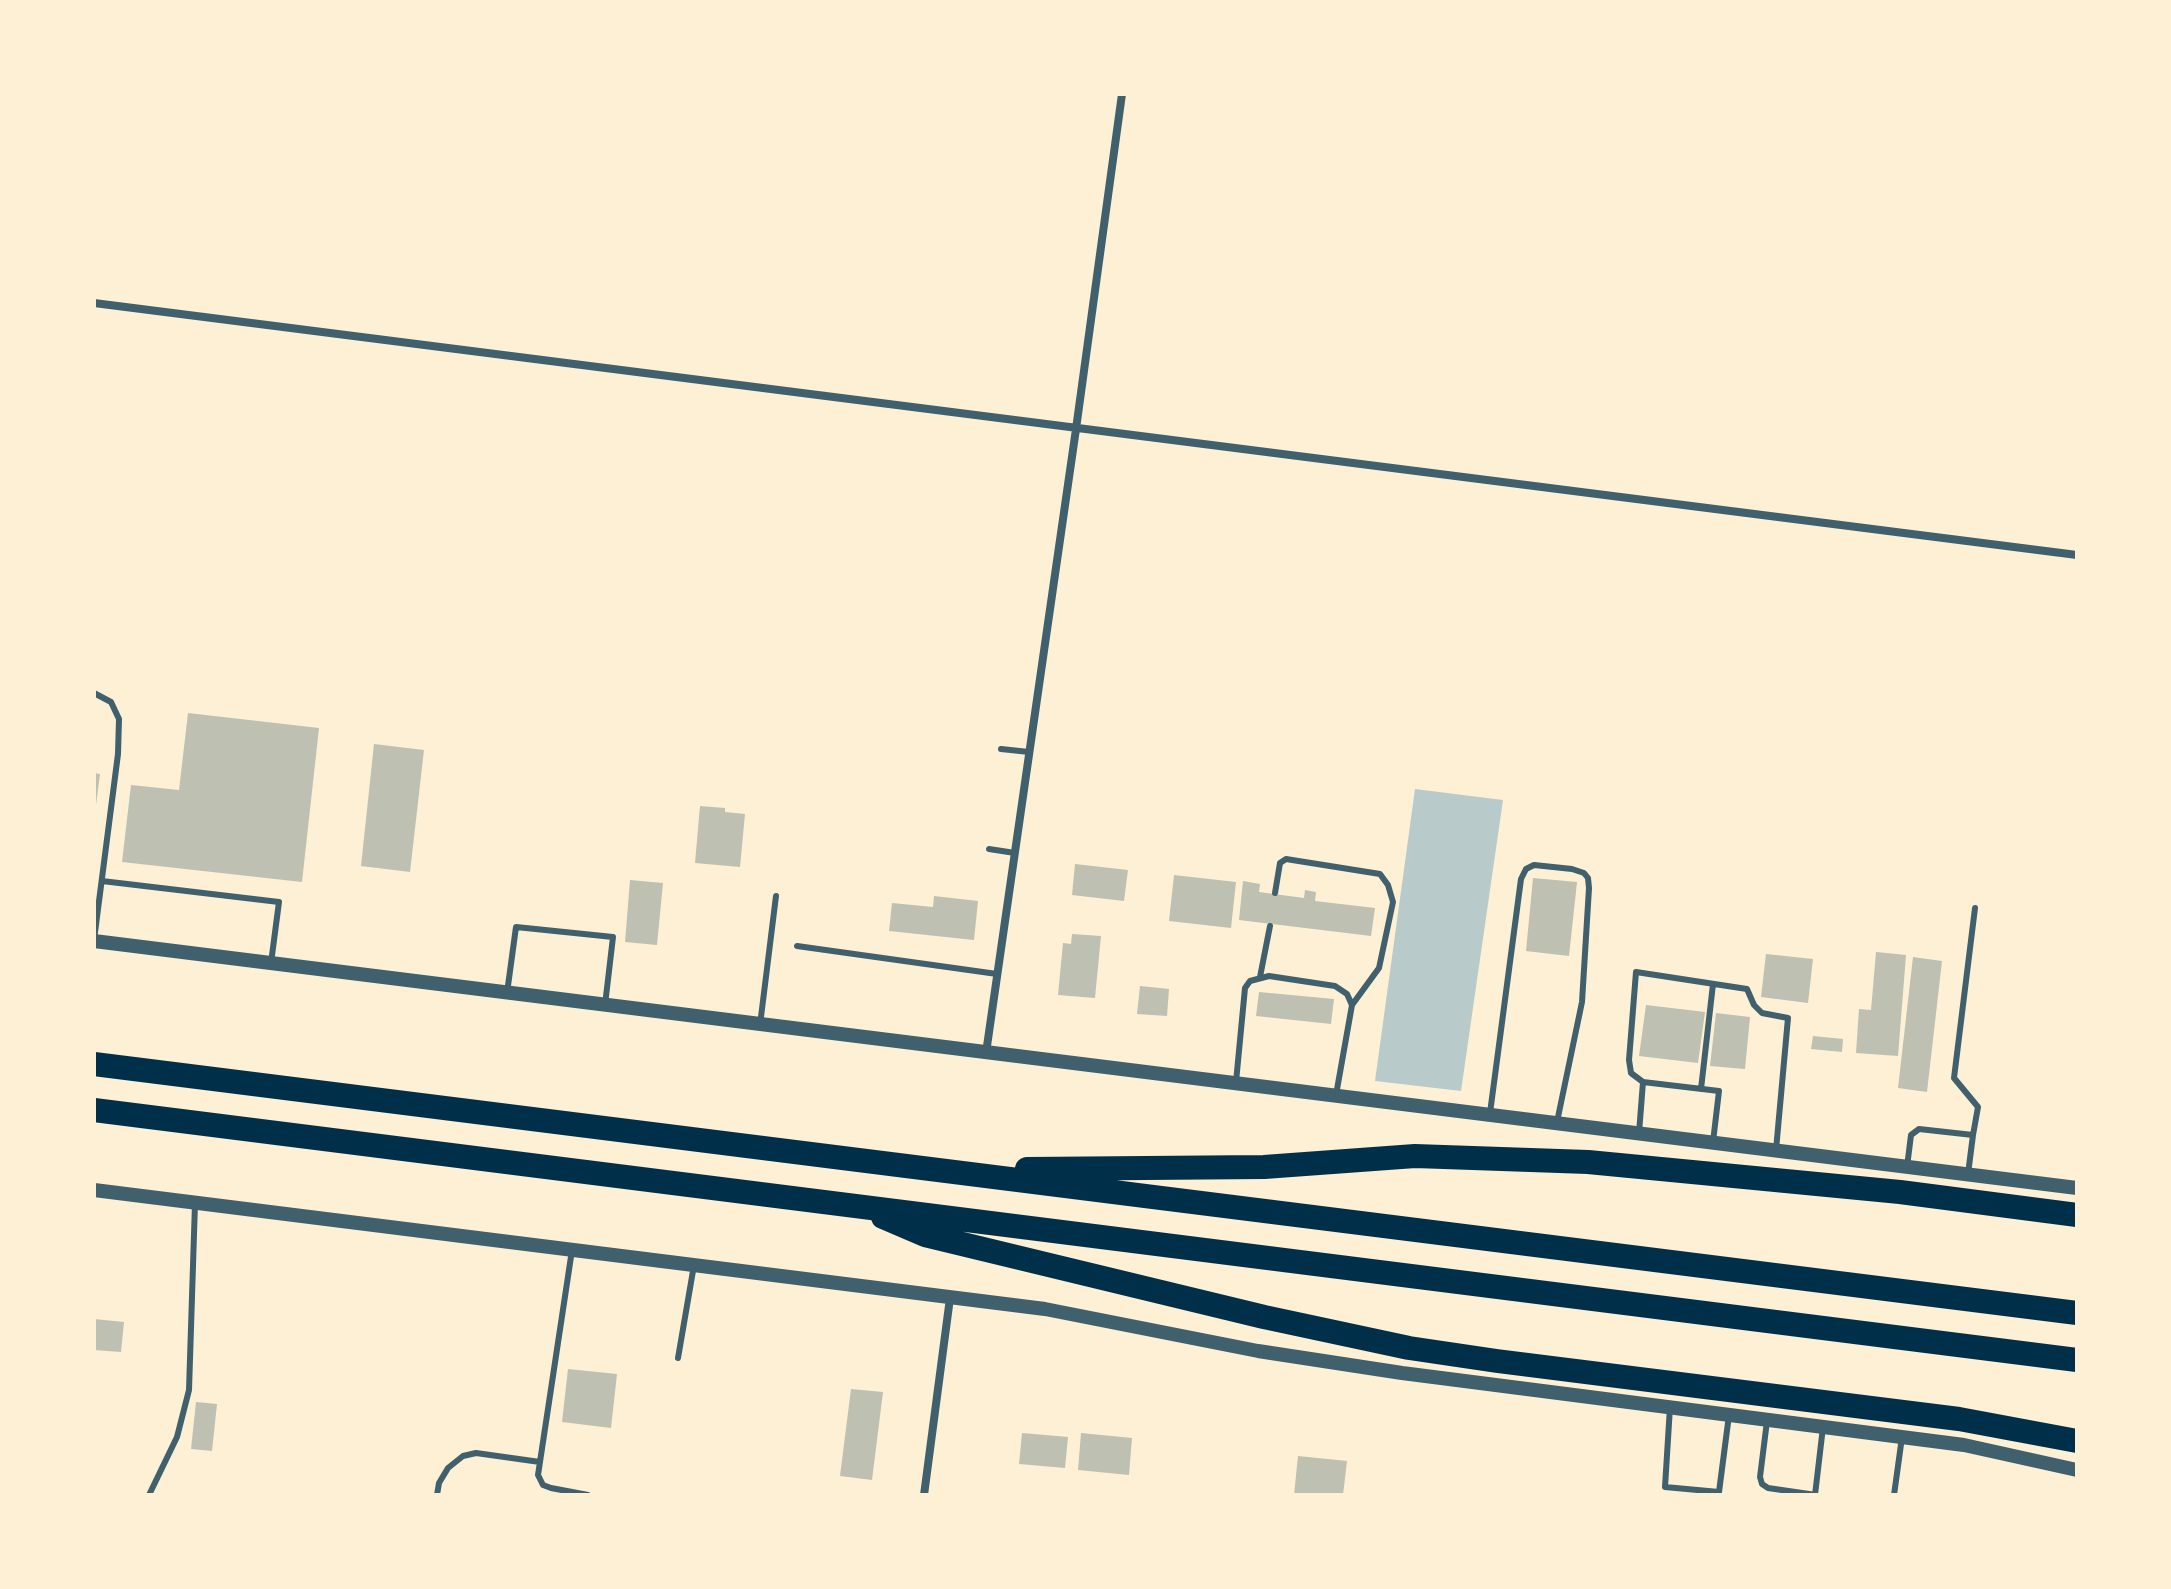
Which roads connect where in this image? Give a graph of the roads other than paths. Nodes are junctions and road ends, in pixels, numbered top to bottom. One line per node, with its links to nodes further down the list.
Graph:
1 (1122, 94): 3 (street)
2 (94, 303): 3 (street)
3 (1076, 429): 4 (street); 7 (street)
4 (2077, 555)
5 (94, 693): 10 (lane)
6 (1001, 749): 7 (lane)
7 (1029, 752): 9 (street)
8 (989, 849): 9 (lane)
9 (1015, 853): 18 (street)
10 (102, 881): 15 (lane); 17 (lane)
11 (1275, 893): 23 (lane)
12 (776, 896): 24 (lane)
13 (1975, 908): 35 (lane)
14 (1270, 926): 19 (lane)
15 (94, 941): 17 (street)
16 (797, 946): 18 (lane)
17 (271, 963): 21 (street)
18 (997, 974): 25 (street)
19 (1260, 977): 23 (lane); 27 (lane)
20 (1713, 984): 28 (lane); 29 (lane); 37 (lane)
21 (507, 993): 22 (street); 22 (lane)
22 (605, 1005): 24 (street)
23 (1352, 1005): 30 (lane)
24 (760, 1025): 25 (street)
25 (986, 1053): 27 (street)
26 (94, 1064): 39 (highway)
27 (1236, 1082): 30 (street)
28 (1643, 1082): 29 (lane); 34 (lane)
29 (1701, 1089): 36 (lane)
30 (1336, 1095): 32 (street)
31 (94, 1110): 44 (highway)
32 (1489, 1114): 33 (street); 33 (lane)
33 (1557, 1122): 34 (street)
34 (1639, 1133): 36 (street)
35 (1973, 1135): 38 (lane); 40 (lane)
36 (1713, 1142): 37 (street)
37 (1776, 1150): 38 (street)
38 (1907, 1167): 40 (street)
39 (928, 1169): 45 (highway); 49 (highway)
40 (1968, 1174): 41 (street)
41 (2077, 1188)
42 (94, 1190): 43 (street)
43 (195, 1203): 46 (street); 61 (lane)
44 (855, 1205): 51 (highway); 57 (highway)
45 (2077, 1215)
46 (572, 1250): 47 (street); 58 (lane)
47 (694, 1265): 48 (street); 50 (lane)
48 (950, 1298): 52 (street); 64 (street)
49 (2077, 1313)
50 (678, 1358)
51 (2077, 1360)
52 (1670, 1407): 53 (street); 60 (lane)
53 (1729, 1415): 54 (street); 60 (lane)
54 (1767, 1421): 55 (street); 65 (lane)
55 (1823, 1427): 56 (street); 65 (lane)
56 (1902, 1437): 59 (street); 66 (lane)
57 (2077, 1441)
58 (540, 1462): 62 (lane); 63 (lane)
59 (2077, 1470)
60 (1719, 1494)
61 (149, 1495)
62 (437, 1495)
63 (588, 1495)
64 (924, 1495)
65 (1816, 1495)
66 (1894, 1495)

